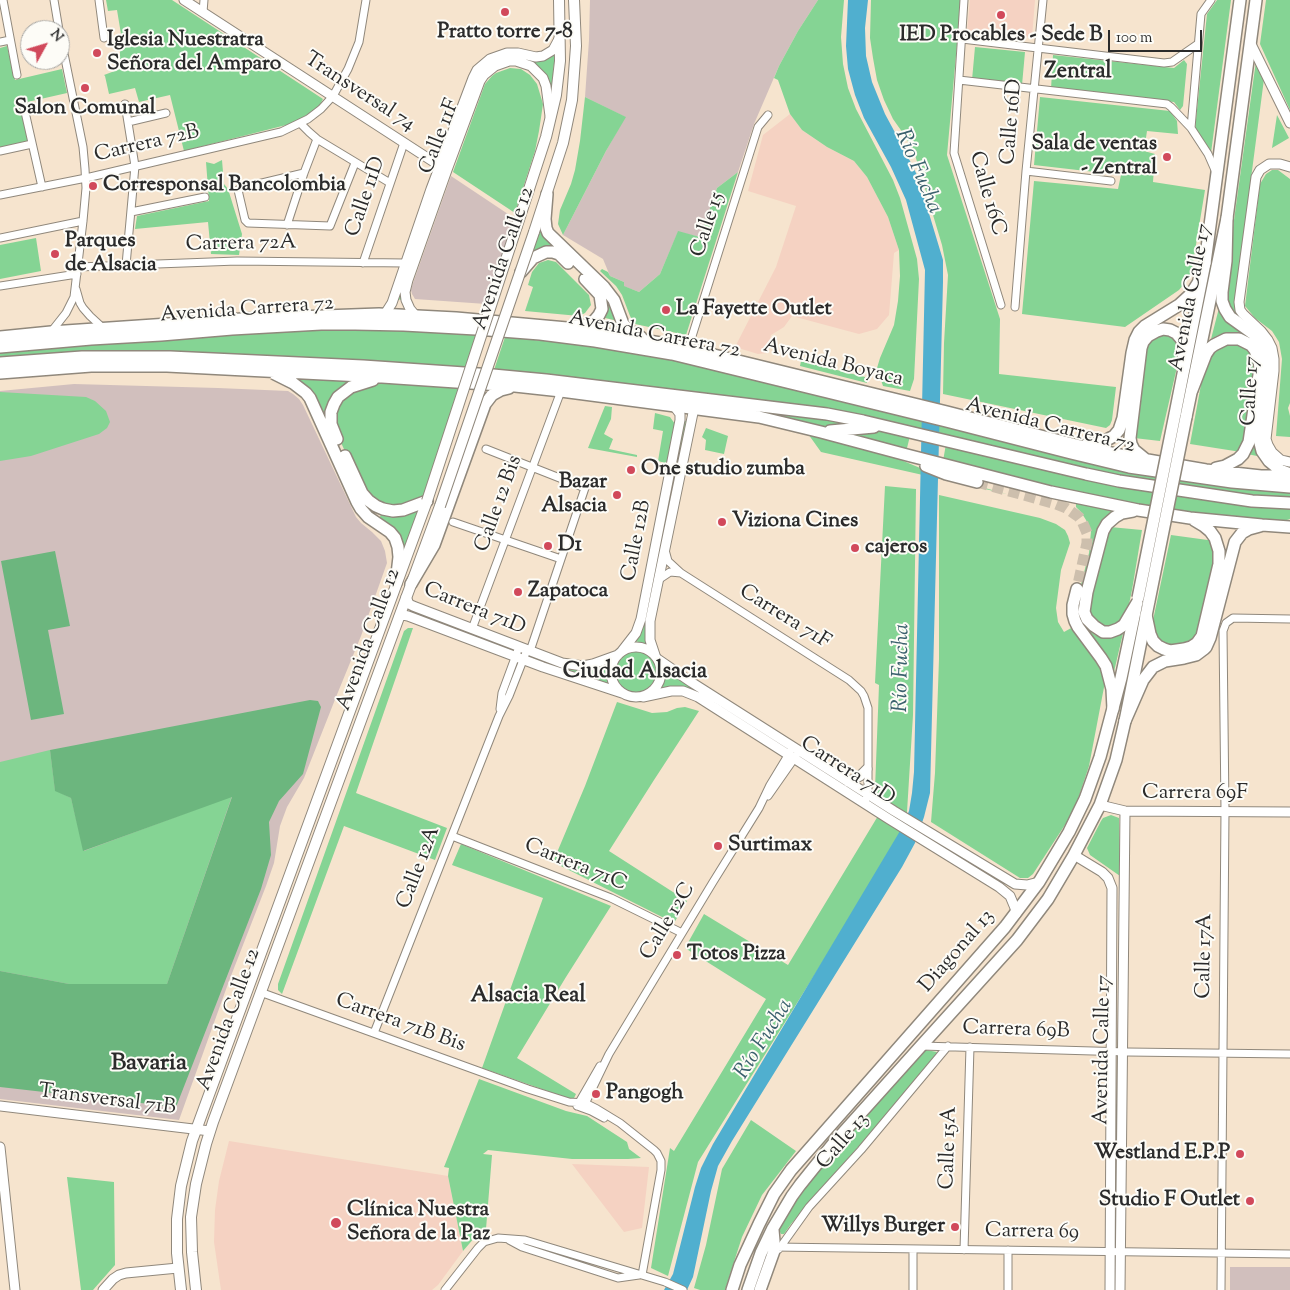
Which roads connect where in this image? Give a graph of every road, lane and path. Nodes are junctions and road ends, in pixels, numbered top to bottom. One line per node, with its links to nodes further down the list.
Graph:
1 (3, 0): 21 (street)
2 (54, 0): 17 (street)
3 (99, 0): 19 (street)
4 (184, 0): 15 (street, Transversal 74)
5 (204, 0): 15 (street)
6 (366, 0): 30 (street, Carrera 72B)
7 (559, 0): 18 (main road, Avenida Calle 12)
8 (574, 0): 55 (main road, Avenida Calle 12)
9 (964, 0): 20 (street, Calle 16C)
10 (1044, 0): 25 (street, Calle 16D)
11 (1203, 0): 16 (street)
12 (1211, 0): 16 (street)
13 (1240, 0): 50 (main road, Avenida Calle 17)
14 (1256, 0): 23 (main road, Avenida Calle 17)
15 (203, 12): 30 (street, Transversal 74)
16 (1202, 14): 24 (street)
17 (57, 20)
18 (560, 36): 35 (main road, Avenida Calle 12); 46 (street, Calle 11F)
19 (104, 38)
20 (962, 39): 25 (street); 28 (street, Calle 16C)
21 (10, 40): 22 (street); 27 (street)
22 (0, 42)
23 (1250, 42): 38 (street); 59 (main road, Avenida Calle 17)
24 (1198, 44): 25 (street); 39 (street)
25 (1038, 47): 29 (street, Calle 16D)
26 (67, 70): 51 (street)
27 (17, 75)
28 (959, 80): 29 (street); 71 (street, Calle 16C)
29 (1034, 88): 39 (street); 48 (street, Calle 16D)
30 (333, 96): 37 (street, Carrera 72B); 41 (street, Transversal 74)
31 (23, 103): 42 (street)
32 (125, 104): 36 (street)
33 (166, 113): 36 (street)
34 (768, 115): 83 (street, Calle 15)
35 (551, 120): 74 (street, Calle 11F); 117 (main road, Avenida Calle 12, bridge)
36 (128, 122): 45 (street)
37 (300, 123): 40 (street); 45 (street, Carrera 72B)
38 (1290, 123)
39 (1191, 128): 50 (street)
40 (318, 139): 44 (street); 49 (street)
41 (404, 143): 46 (street, Transversal 74); 53 (street, Calle 11D)
42 (32, 144): 43 (street); 54 (street)
43 (0, 151)
44 (355, 162): 53 (street); 61 (street)
45 (135, 166): 51 (street, Carrera 72B); 58 (street)
46 (440, 166): 65 (street, Calle 11F)
47 (1287, 166): 110 (street, Calle 17)
48 (1026, 171): 52 (street); 72 (street, Calle 16D)
49 (304, 172): 61 (street); 61 (street)
50 (1217, 175): 63 (main road, Avenida Calle 17)
51 (86, 178): 54 (street, Carrera 72B); 60 (street)
52 (1111, 181)
53 (390, 183): 64 (street, Calle 11D)
54 (42, 187): 56 (street, Carrera 72B)
55 (547, 194): 68 (main road, Avenida Calle 12, bridge); 82 (main road)
56 (0, 195)
57 (205, 197): 58 (street)
58 (131, 212): 66 (street)
59 (1227, 218): 97 (main road, Avenida Calle 17); 114 (main road)
60 (83, 221): 62 (street); 67 (street)
61 (287, 225)
62 (0, 238)
63 (1206, 262): 87 (main road, Avenida Calle 17); 107 (main road)
64 (363, 263): 65 (street, Carrera 72A); 66 (street, Carrera 72A)
65 (405, 263): 73 (street, Calle 11F)
66 (126, 265): 67 (street, Carrera 72A)
67 (78, 271): 69 (street, Carrera 72A); 70 (street)
68 (520, 273): 76 (main road); 130 (main road, Avenida Calle 12, bridge)
69 (0, 286)
70 (76, 288): 77 (street); 78 (street)
71 (1001, 305)
72 (1015, 307)
73 (385, 314): 74 (main road, Avenida Carrera 72); 77 (main road, Avenida Carrera 72)
74 (415, 315): 75 (main road, Avenida Carrera 72)
75 (541, 325): 76 (main road, Avenida Carrera 72); 79 (main road)
76 (567, 328): 82 (main road, Avenida Carrera 72)
77 (103, 329): 78 (main road, Avenida Carrera 72)
78 (51, 332): 80 (main road, Avenida Carrera 72)
79 (512, 332): 81 (main road, Avenida Carrera 72); 82 (main road, Avenida Carrera 72)
80 (0, 337)
81 (0, 347)
82 (660, 347): 83 (main road, Avenida Carrera 72); 90 (main road, Avenida Carrera 72)
83 (688, 349): 84 (main road, Avenida Carrera 72)
84 (718, 356): 90 (main road); 96 (main road, Avenida Boyaca)
85 (61, 358): 86 (main road, Avenida Carrera 72); 88 (main road); 89 (main road, Avenida Carrera 72)
86 (0, 363)
87 (1184, 367): 104 (main road, Avenida Calle 17); 109 (main road)
88 (43, 369): 91 (main road); 92 (main road)
89 (396, 369): 94 (main road); 105 (main road, Avenida Carrera 72)
90 (739, 370): 99 (main road, Avenida Carrera 72)
91 (267, 371): 93 (main road); 129 (main road)
92 (0, 372)
93 (382, 377): 94 (main road); 117 (main road)
94 (419, 380): 95 (main road)
95 (515, 386): 98 (main road); 130 (main road)
96 (860, 390): 99 (main road); 102 (main road, Avenida Boyaca)
97 (1192, 390): 104 (main road, Avenida Calle 17); 113 (main road)
98 (561, 391): 100 (main road); 111 (street, Calle 12 Bis)
99 (842, 395): 102 (main road, Avenida Carrera 72)
100 (674, 406): 101 (main road); 139 (street, Calle 12B)
101 (694, 408): 106 (main road); 125 (street, Calle 12B)
102 (909, 408): 103 (main road, Avenida Carrera 72)
103 (946, 416): 107 (main road, Avenida Carrera 72); 116 (main road, Avenida Carrera 72)
104 (1181, 416): 133 (main road, Avenida Calle 17, bridge)
105 (884, 426): 106 (main road); 118 (main road, Avenida Carrera 72)
106 (821, 432): 112 (main road)
107 (1076, 445): 109 (main road, Avenida Carrera 72)
108 (486, 449): 111 (street)
109 (1146, 460): 113 (main road, Avenida Carrera 72)
110 (1290, 462)
111 (533, 467): 124 (street, Calle 12 Bis); 126 (street, Calle 12A)
112 (942, 468): 115 (main road); 119 (main road)
113 (1206, 470): 114 (main road, Avenida Carrera 72)
114 (1290, 475)
115 (976, 482)
116 (1290, 487)
117 (427, 501): 129 (main road, Avenida Calle 12)
118 (1290, 503)
119 (1138, 510): 120 (main road); 133 (main road)
120 (1190, 518): 122 (main road); 134 (main road)
121 (453, 522): 124 (street)
122 (1262, 525): 123 (main road); 145 (main road)
123 (1290, 525)
124 (506, 540): 126 (street); 137 (street, Calle 12 Bis)
125 (665, 548): 127 (street, Carrera 71F); 128 (street, Calle 12B)
126 (561, 559): 138 (street, Calle 12A)
127 (681, 573): 128 (street); 147 (street, Carrera 71F)
128 (658, 580): 141 (street, Calle 12B)
129 (396, 584): 156 (main road, Avenida Calle 12)
130 (411, 584): 132 (main road, Avenida Calle 12)
131 (1077, 589): 144 (main road)
132 (406, 597): 135 (main road, Avenida Calle 12); 137 (street, Carrera 71D)
133 (1141, 601): 134 (main road, Diagonal 13); 144 (main road, Diagonal 13)
134 (1146, 615): 145 (main road, Diagonal 13)
135 (399, 617): 140 (street, Carrera 71D); 158 (main road, Avenida Calle 12)
136 (1290, 619): 152 (street, Calle 17A)
137 (472, 629): 138 (street, Carrera 71D)
138 (525, 649): 139 (street, Carrera 71D); 140 (street, Calle 12A)
139 (620, 653): 141 (street); 142 (street)
140 (519, 658): 142 (street, Carrera 71D); 155 (street, Calle 12A)
141 (657, 658): 143 (street); 146 (street, Carrera 71D)
142 (622, 693): 143 (street)
143 (643, 697): 146 (street, Carrera 71D)
144 (1113, 709): 159 (main road, Diagonal 13)
145 (1125, 721): 150 (main road, Diagonal 13)
146 (794, 753): 148 (street, Carrera 71D); 149 (street, Carrera 71D); 161 (street, Calle 12C)
147 (868, 769): 148 (street); 149 (street)
148 (848, 782): 149 (street, Carrera 71D)
149 (866, 799): 154 (street, Carrera 71D)
150 (1100, 805): 151 (street, Carrera 69F); 157 (main road, Diagonal 13)
151 (1125, 811): 152 (street, Carrera 69F); 168 (street, Avenida Calle 17)
152 (1225, 811): 153 (street, Carrera 69F); 169 (street, Calle 17A)
153 (1290, 812)
154 (891, 815): 159 (street, Carrera 71D); 160 (street, Carrera 71D)
155 (452, 836): 161 (street, Carrera 71C); 163 (street, Calle 12A)
156 (296, 854): 158 (main road); 173 (main road, Avenida Calle 12)
157 (1074, 855): 164 (main road, Diagonal 13); 167 (street, Avenida Calle 17)
158 (309, 860): 162 (main road, Avenida Calle 12)
159 (1039, 882): 160 (main road, Diagonal 13)
160 (1016, 914): 194 (main road, Diagonal 13)
161 (682, 933): 171 (street, Calle 12C)
162 (260, 992): 163 (street, Carrera 71B Bis); 174 (main road, Avenida Calle 12)
163 (374, 1033): 171 (street, Carrera 71B Bis)
164 (921, 1046): 165 (street, Carrera 69B); 177 (main road, Diagonal 13)
165 (948, 1046): 166 (street, Carrera 69B); 178 (street, Calle 13)
166 (970, 1047): 167 (street, Carrera 69B); 180 (street, Calle 15A)
167 (1112, 1051): 168 (street, Carrera 69B); 182 (street, Avenida Calle 17)
168 (1123, 1052): 169 (street, Carrera 69B); 183 (street, Avenida Calle 17)
169 (1222, 1053): 170 (street, Carrera 69B); 184 (street, Calle 17A)
170 (1290, 1054)
171 (581, 1105): 187 (street, Carrera 71B Bis)
172 (0, 1106): 173 (street, Transversal 71B)
173 (196, 1129): 174 (street, Transversal 71B); 186 (main road, Avenida Calle 12)
174 (210, 1131): 191 (main road, Avenida Calle 12)
175 (0, 1152): 176 (street)
176 (4, 1215): 188 (street)
177 (773, 1228): 178 (main road); 195 (main road, Diagonal 13)
178 (777, 1247): 179 (street, Carrera 69); 196 (main road)
179 (913, 1249): 180 (street, Carrera 69); 197 (street)
180 (964, 1250): 181 (street, Carrera 69)
181 (1008, 1250): 182 (street, Carrera 69); 198 (street)
182 (1110, 1252): 183 (street, Carrera 69); 199 (street, Avenida Calle 17)
183 (1121, 1252): 184 (street, Carrera 69); 200 (street, Avenida Calle 17)
184 (1221, 1253): 185 (street, Carrera 69); 201 (street, Calle 17A)
185 (1290, 1254)
186 (178, 1268): 189 (street); 190 (main road, Avenida Calle 12)
187 (642, 1275): 192 (street); 193 (street)
188 (15, 1290)
189 (103, 1290)
190 (181, 1290)
191 (196, 1290)
192 (445, 1290)
193 (683, 1290)
194 (732, 1290)
195 (748, 1290)
196 (760, 1290)
197 (913, 1290)
198 (1008, 1290)
199 (1110, 1290)
200 (1120, 1290)
201 (1221, 1290)

